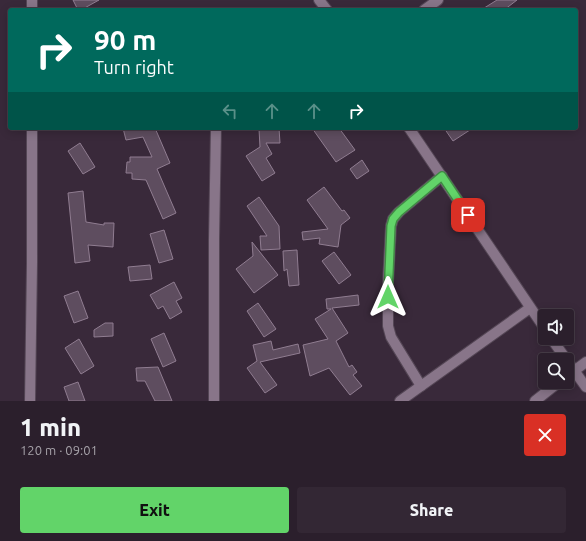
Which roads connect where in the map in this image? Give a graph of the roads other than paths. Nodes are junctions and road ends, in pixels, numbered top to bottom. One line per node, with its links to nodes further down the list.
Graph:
1 (438, 0): 2 (street)
2 (427, 8)
3 (32, 130): 15 (street)
4 (216, 130): 16 (street)
5 (410, 130): 6 (street)
6 (442, 176): 7 (street); 12 (street)
7 (530, 308): 8 (street); 12 (street)
8 (538, 319)
9 (586, 362): 10 (street)
10 (574, 371)
11 (574, 376): 13 (street)
12 (421, 386): 17 (street)
13 (586, 387)
14 (550, 389): 18 (street)
15 (30, 401)
16 (214, 401)
17 (400, 401)
18 (535, 401)

